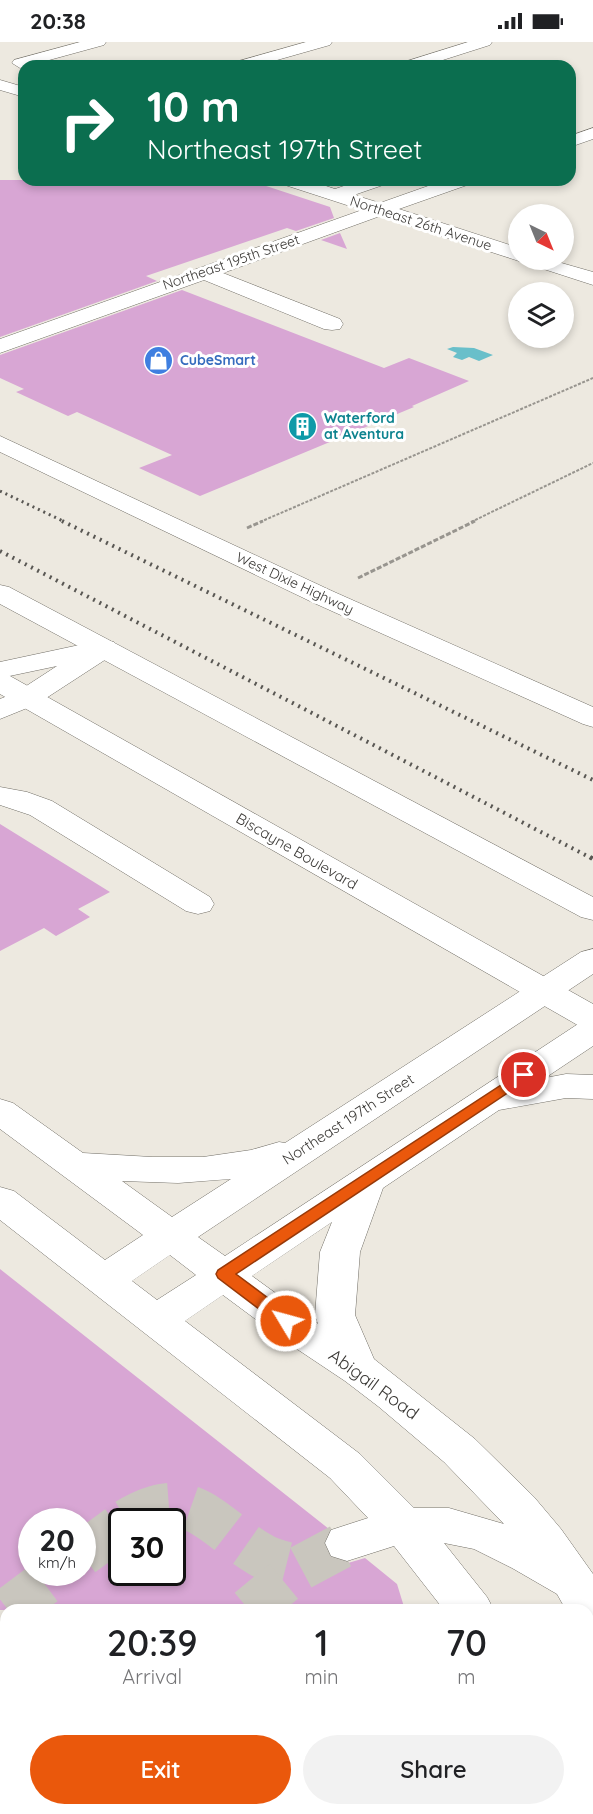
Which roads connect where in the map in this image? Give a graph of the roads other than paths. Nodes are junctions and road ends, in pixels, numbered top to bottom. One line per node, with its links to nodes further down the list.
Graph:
1 (98, 42): 4 (street)
2 (324, 42): 5 (street)
3 (484, 42): 6 (street)
4 (31, 60)
5 (260, 60)
6 (426, 60)
7 (0, 85): 8 (street)
8 (18, 90)
9 (593, 133): 10 (street)
10 (576, 140)
11 (308, 186): 14 (street, Northeast 26th Avenue)
12 (362, 186): 14 (street)
13 (447, 186): 15 (street, Northeast 195th Street)
14 (336, 195): 15 (street, Northeast 26th Avenue)
15 (381, 210): 16 (street, Northeast 26th Avenue); 18 (street, Northeast 195th Street)
16 (508, 251)
17 (564, 270): 19 (street)
18 (202, 272): 20 (street); 21 (street, Northeast 195th Street)
19 (593, 279)
20 (332, 324)
21 (0, 346)
22 (0, 443): 28 (street, West Dixie Highway)
23 (0, 593): 24 (street)
24 (104, 648): 25 (street); 27 (street); 31 (street)
25 (0, 670)
26 (0, 682): 27 (street, Biscayne Boulevard)
27 (14, 704): 33 (street, Biscayne Boulevard)
28 (593, 718)
29 (0, 796): 30 (street)
30 (198, 904)
31 (593, 910)
32 (593, 959): 33 (street, Northeast 197th Street)
33 (544, 991): 34 (street, Biscayne Boulevard); 39 (street, Northeast 197th Street)
34 (593, 1019)
35 (593, 1030): 37 (street)
36 (593, 1087): 37 (street)
37 (485, 1101): 41 (street)
38 (0, 1111): 40 (street, Abigail Road)
39 (317, 1140): 40 (street); 43 (street, Northeast 197th Street)
40 (74, 1164): 43 (street, Abigail Road)
41 (367, 1179): 44 (street); 47 (street)
42 (0, 1200): 45 (street)
43 (172, 1236): 44 (street, Abigail Road); 45 (street, Northeast 197th Street)
44 (224, 1274): 46 (street); 47 (street, Abigail Road)
45 (104, 1280): 46 (street)
46 (155, 1320): 48 (street)
47 (358, 1369): 50 (street, Abigail Road)
48 (404, 1526): 49 (street); 50 (street); 51 (street)
49 (347, 1543)
50 (586, 1600)
51 (466, 1604)

